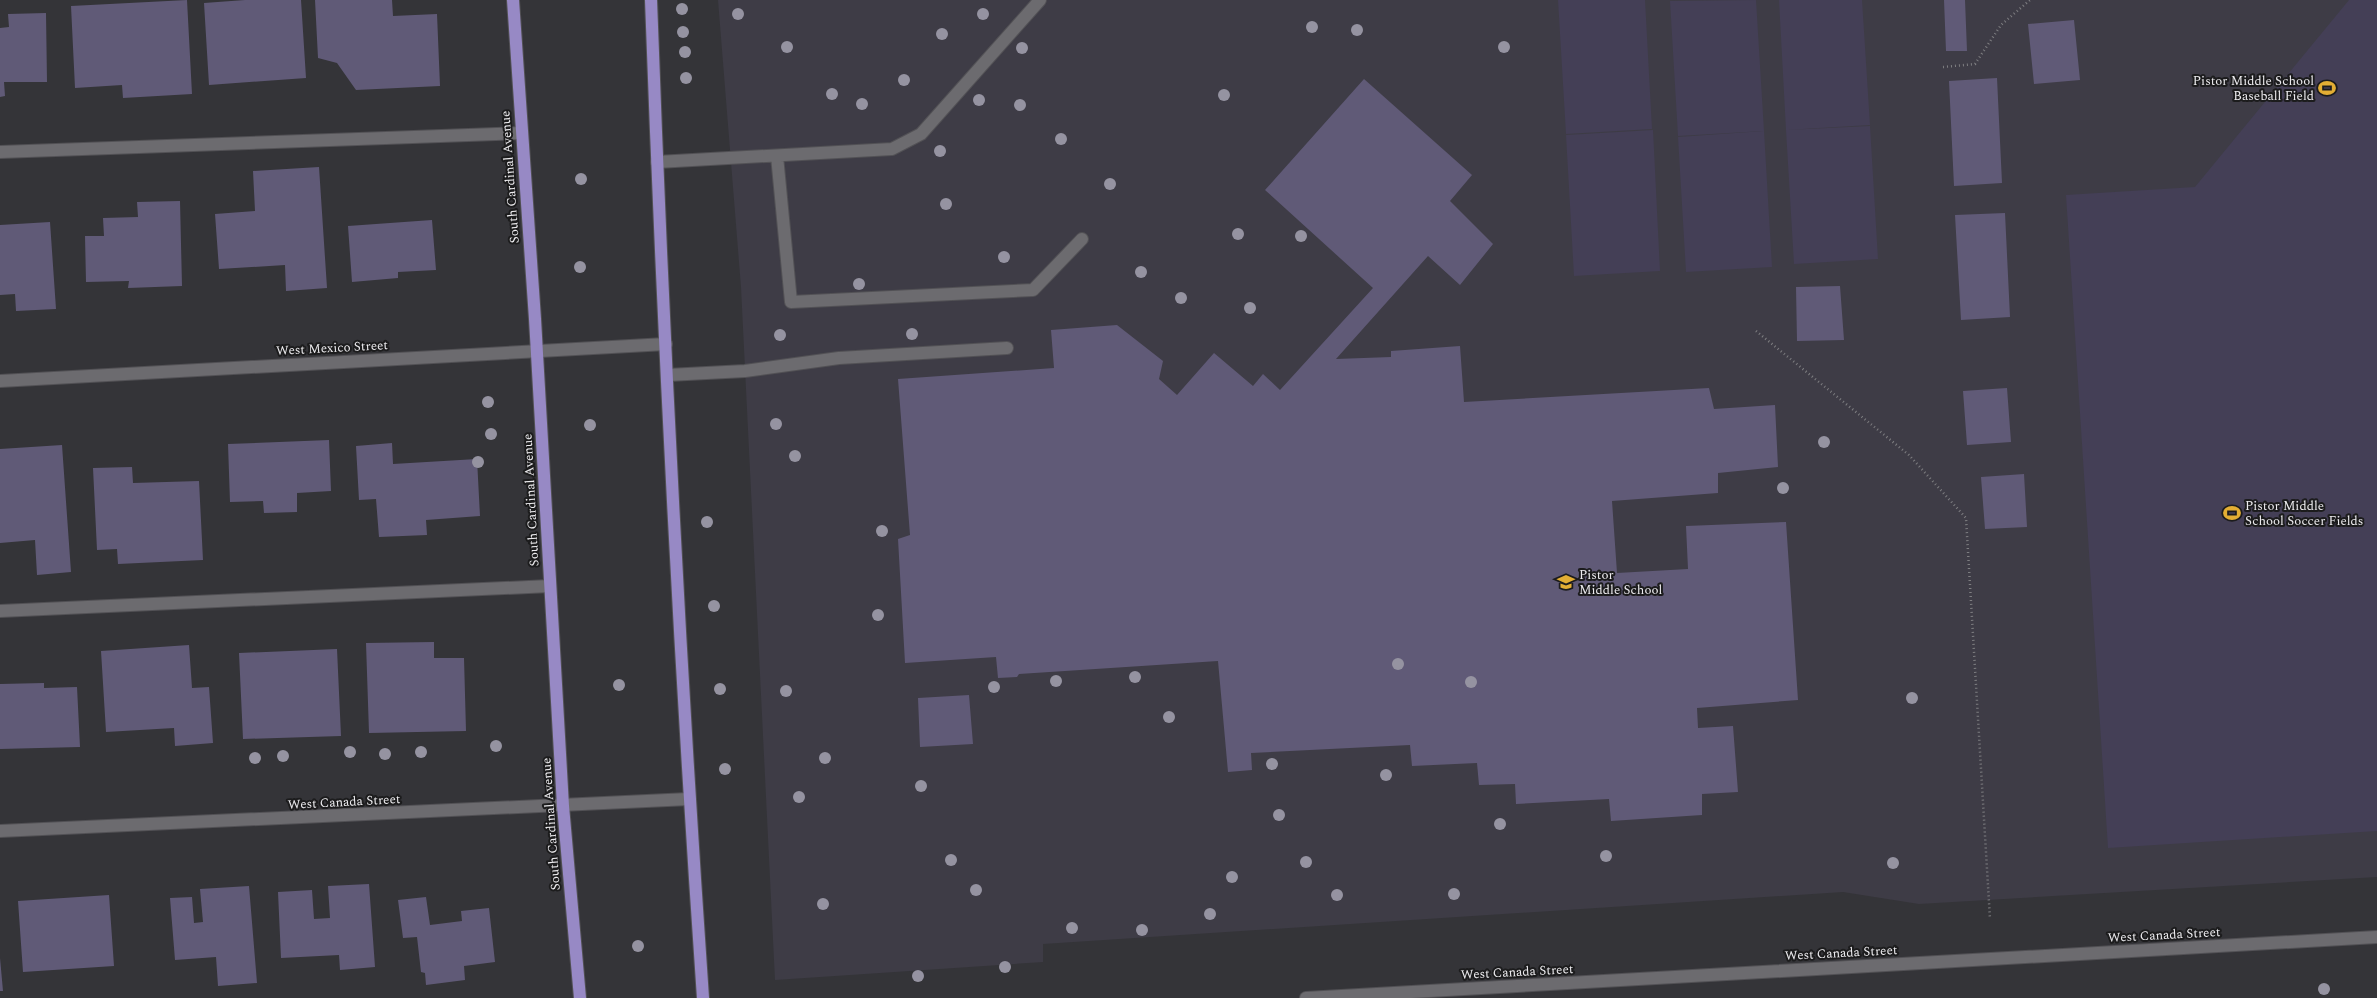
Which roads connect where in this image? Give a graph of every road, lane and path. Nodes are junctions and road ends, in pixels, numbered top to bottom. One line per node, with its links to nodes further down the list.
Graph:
1 (513, 0): 6 (main road, South Cardinal Avenue)
2 (651, 0): 9 (main road)
3 (1040, 0): 8 (street)
4 (2030, 0): 5 (path)
5 (1943, 67)
6 (521, 133): 7 (street); 14 (main road, South Cardinal Avenue)
7 (0, 152)
8 (778, 156): 9 (street); 10 (street)
9 (657, 162): 12 (main road)
10 (1082, 239)
11 (1756, 331): 22 (path)
12 (666, 344): 14 (street, West Mexico Street); 15 (main road)
13 (1007, 348): 15 (street)
14 (537, 351): 16 (street, West Mexico Street); 17 (main road, South Cardinal Avenue)
15 (668, 375): 19 (main road)
16 (0, 381)
17 (550, 586): 18 (street); 20 (main road, South Cardinal Avenue)
18 (0, 611)
19 (689, 799): 20 (street, West Canada Street); 25 (main road)
20 (563, 806): 21 (street, West Canada Street); 24 (main road, South Cardinal Avenue)
21 (0, 831)
22 (1990, 918)
23 (2377, 937): 26 (street, West Canada Street)
24 (580, 998)
25 (702, 998)
26 (1306, 998)

